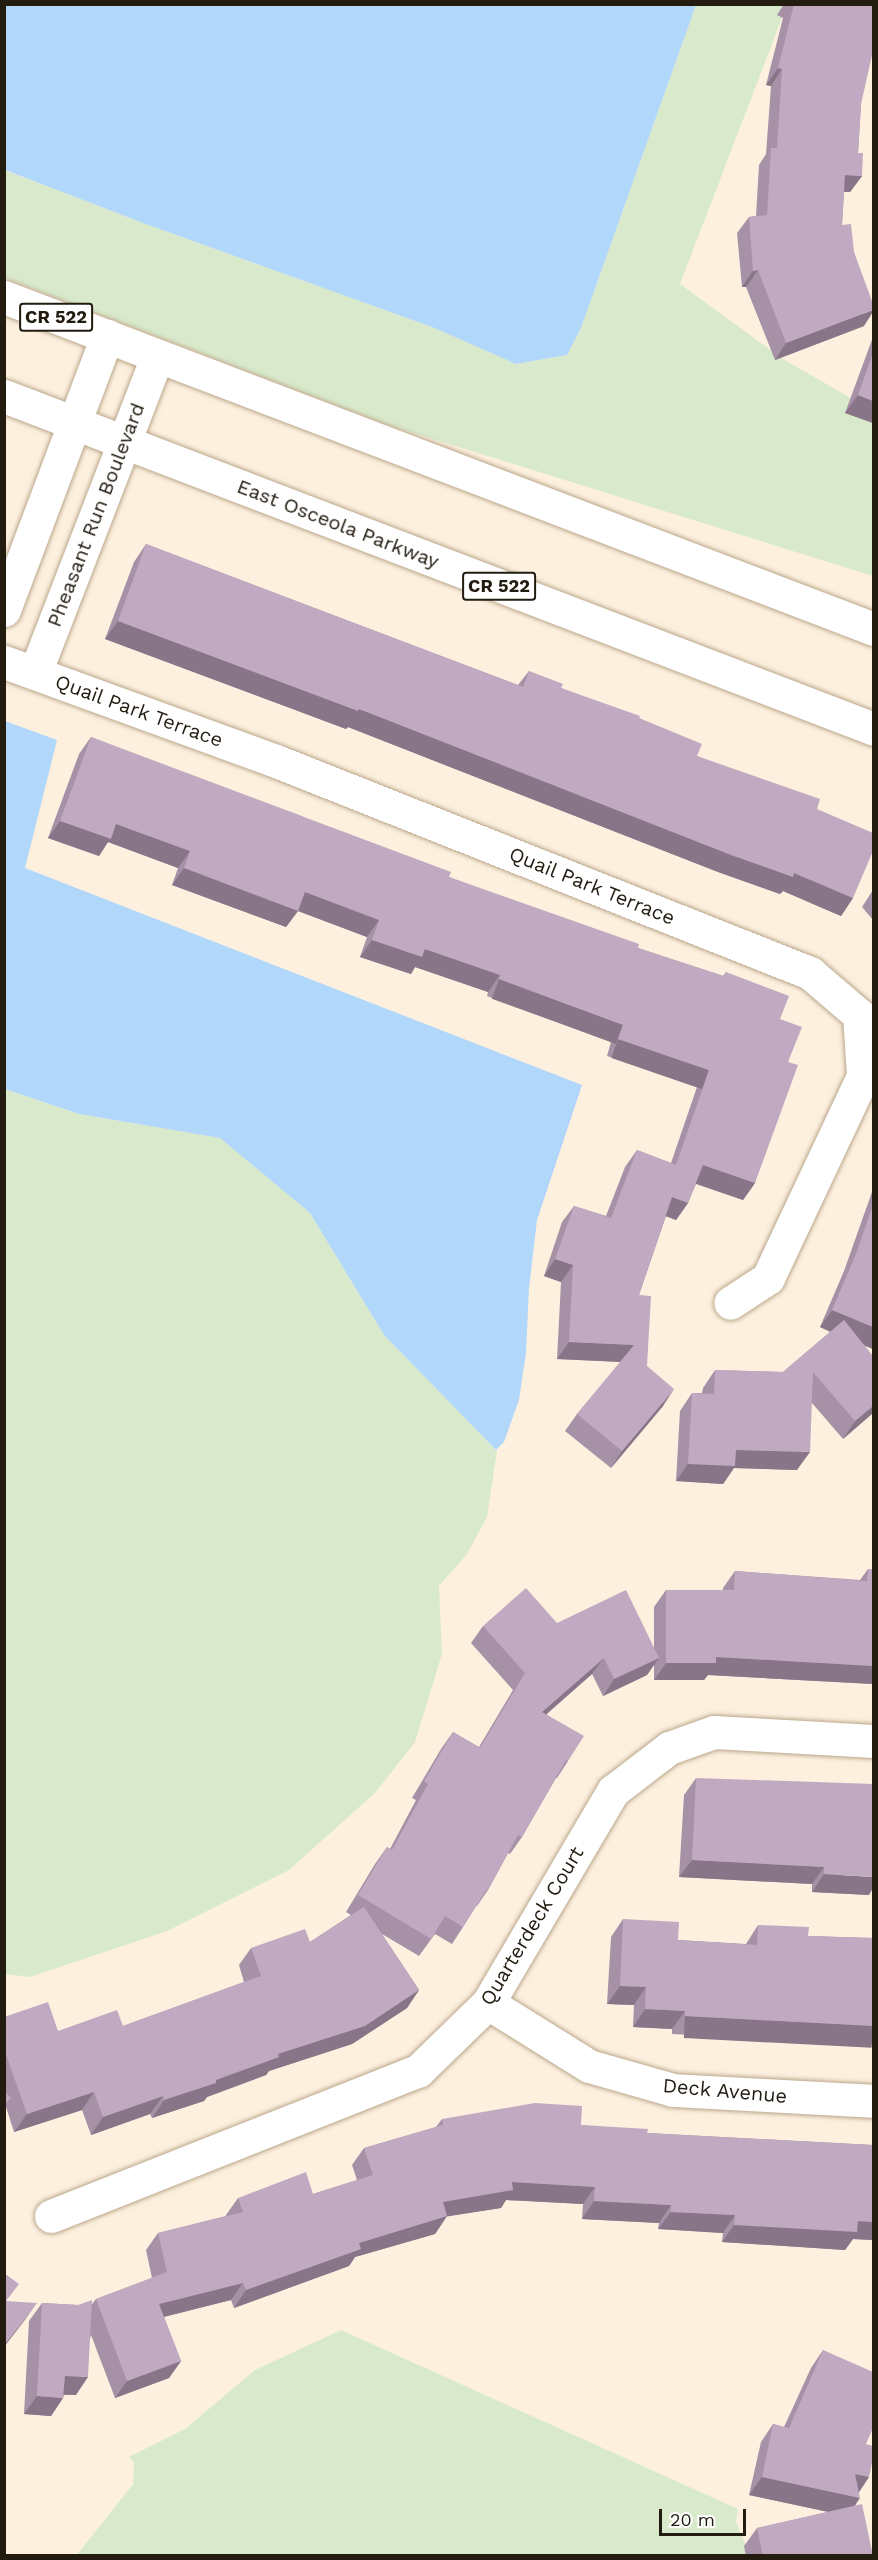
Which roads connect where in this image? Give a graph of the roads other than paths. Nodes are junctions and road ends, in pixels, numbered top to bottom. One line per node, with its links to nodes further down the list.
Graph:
1 (4, 297): 2 (street, CR 522)
2 (107, 336): 3 (street, CR 522); 5 (street)
3 (158, 357): 6 (street, Pheasant Run Boulevard); 8 (street, CR 522)
4 (4, 396): 5 (street, East Osceola Parkway / CR 522)
5 (75, 423): 6 (street, East Osceola Parkway / CR 522); 7 (street)
6 (124, 442): 10 (street, Pheasant Run Boulevard); 11 (street, East Osceola Parkway / CR 522)
7 (4, 610)
8 (873, 629)
9 (4, 662): 10 (street, Quail Park Terrace)
10 (35, 673): 12 (street, Quail Park Terrace)
11 (873, 729)
12 (730, 1303)
13 (873, 1741): 14 (street, Quarterdeck Court)
14 (488, 2003): 15 (street, Deck Avenue); 16 (street, Quarterdeck Court)
15 (873, 2101)
16 (51, 2216)

